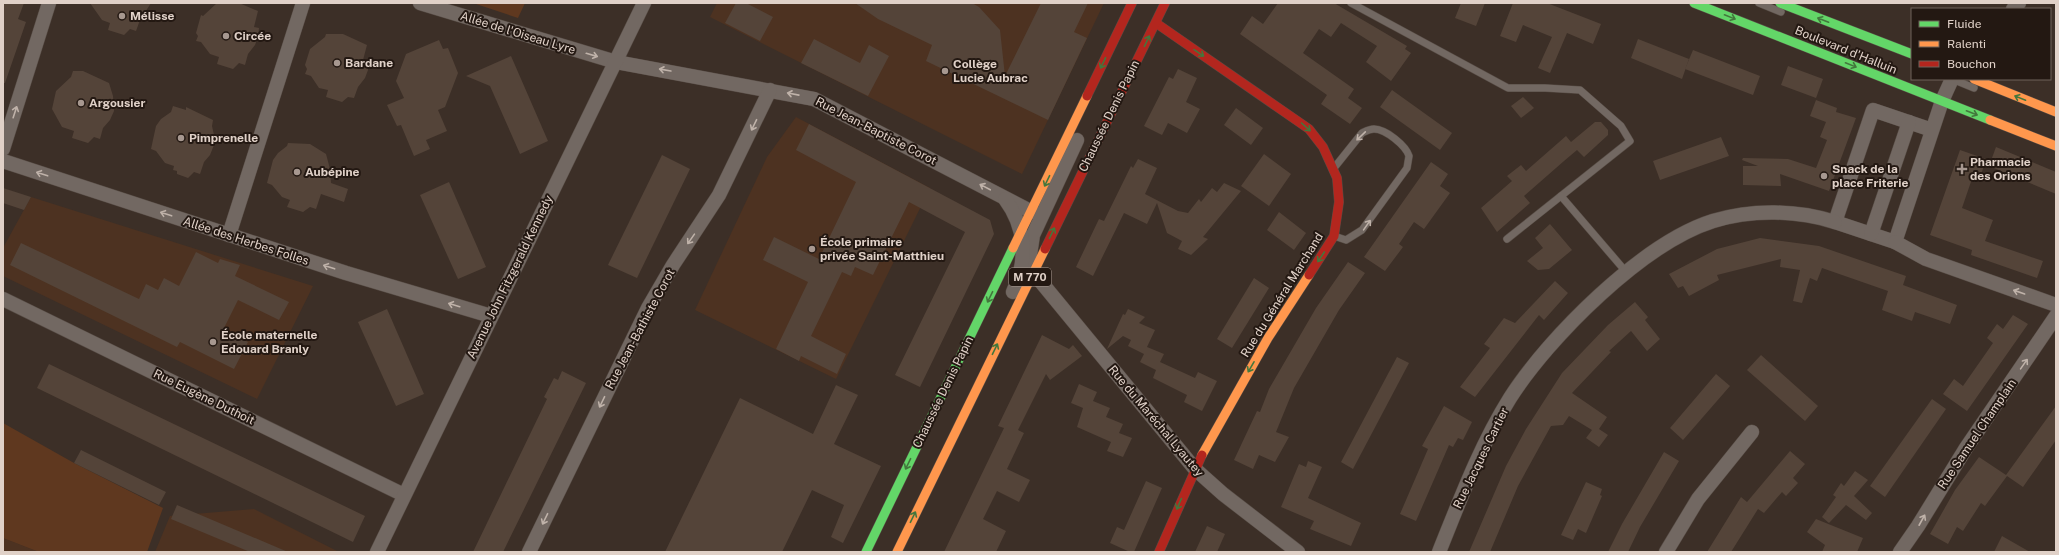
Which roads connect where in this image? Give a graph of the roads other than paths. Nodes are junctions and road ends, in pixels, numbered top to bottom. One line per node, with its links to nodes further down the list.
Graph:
1 (50, 3): 30 (street, one-way to 1)
2 (302, 3): 39 (street)
3 (420, 3): 15 (street, Allée de l'Oiseau Lyre, one-way to 15)
4 (644, 3): 15 (street, Avenue John Fitzgerald Kennedy)
5 (1132, 3): 21 (main road, Chaussée Denis Papin / M 770, one-way to 21)
6 (1165, 3): 13 (main road, Chaussée Denis Papin / M 770)
7 (1351, 3): 33 (lane)
8 (1694, 3): 22 (main road, Boulevard d'Halluin, one-way to 22)
9 (1716, 3): 22 (lane)
10 (1759, 3): 12 (lane)
11 (1780, 3): 14 (main road, Boulevard d'Halluin, one-way to 11)
12 (1790, 16)
13 (1156, 23): 32 (main road, Rue du Général Marchand, one-way to 32); 43 (main road, Chaussée Denis Papin / M 770, one-way to 13)
14 (1911, 54)
15 (616, 62): 19 (street, Rue Jean-Baptiste Corot, one-way to 15); 47 (street, Avenue John Fitzgerald Kennedy)
16 (1952, 80): 22 (street)
17 (1955, 80): 20 (lane)
18 (1976, 80): 24 (main road, one-way to 18)
19 (770, 90): 34 (street, Rue Jean-Baptiste Corot, one-way to 19); 54 (street, Rue Jean-Bathiste Corot, one-way to 54)
20 (1983, 91)
21 (1088, 96): 35 (main road, Chaussée Denis Papin / M 770, one-way to 35); 43 (street, Chaussée Denis Papin)
22 (1943, 97): 27 (street); 28 (lane); 29 (main road, Boulevard d'Halluin, one-way to 29)
23 (2012, 103): 25 (lane)
24 (2056, 112)
25 (2056, 120)
26 (1909, 122): 27 (street); 36 (street); 38 (street)
27 (1932, 130): 42 (street)
28 (2056, 138)
29 (2056, 146)
30 (3, 149)
31 (3, 161): 39 (street, Allée des Herbes Folles, one-way to 31)
32 (1334, 168): 40 (main road, Rue du Général Marchand); 40 (lane, one-way to 32)
33 (1561, 196): 41 (lane); 44 (lane)
34 (1003, 197): 35 (street, Rue Jean-Baptiste Corot); 37 (street, Chaussée Denis Papin)
35 (1032, 212): 37 (main road, Chaussée Denis Papin / M 770)
36 (1836, 222): 38 (street, Rue Jacques Cartier); 44 (street, Rue Jacques Cartier)
37 (1022, 233): 49 (street, Chaussée Denis Papin); 55 (main road, Chaussée Denis Papin / M 770, one-way to 55)
38 (1871, 234): 42 (street, Rue Jacques Cartier)
39 (229, 235): 47 (street, Allée des Herbes Folles, one-way to 39)
40 (1334, 236): 51 (main road, Rue du Général Marchand, one-way to 51)
41 (1507, 239)
42 (1895, 242): 46 (street, Rue Jacques Cartier, one-way to 42)
43 (1032, 271): 49 (main road, Chaussée Denis Papin / M 770, one-way to 43); 51 (street, Rue du Maréchal Lyautey)
44 (1627, 273): 59 (street, Rue Jacques Cartier)
45 (3, 299): 52 (street, Rue Eugène Duthoit)
46 (2056, 305)
47 (491, 316): 52 (street, Avenue John Fitzgerald Kennedy)
48 (2056, 316): 61 (street, Rue Samuel Champlain, one-way to 48)
49 (970, 401): 56 (main road, Chaussée Denis Papin / M 770, one-way to 49)
50 (1752, 432): 60 (street)
51 (1195, 469): 57 (main road, Rue du Général Marchand, one-way to 57); 58 (street, Rue du Maréchal Lyautey)
52 (404, 495): 53 (street, Avenue John Fitzgerald Kennedy)
53 (377, 552)
54 (529, 552)
55 (866, 552)
56 (897, 552)
57 (1159, 552)
58 (1298, 552)
59 (1439, 552)
60 (1666, 552)
61 (1900, 552)

